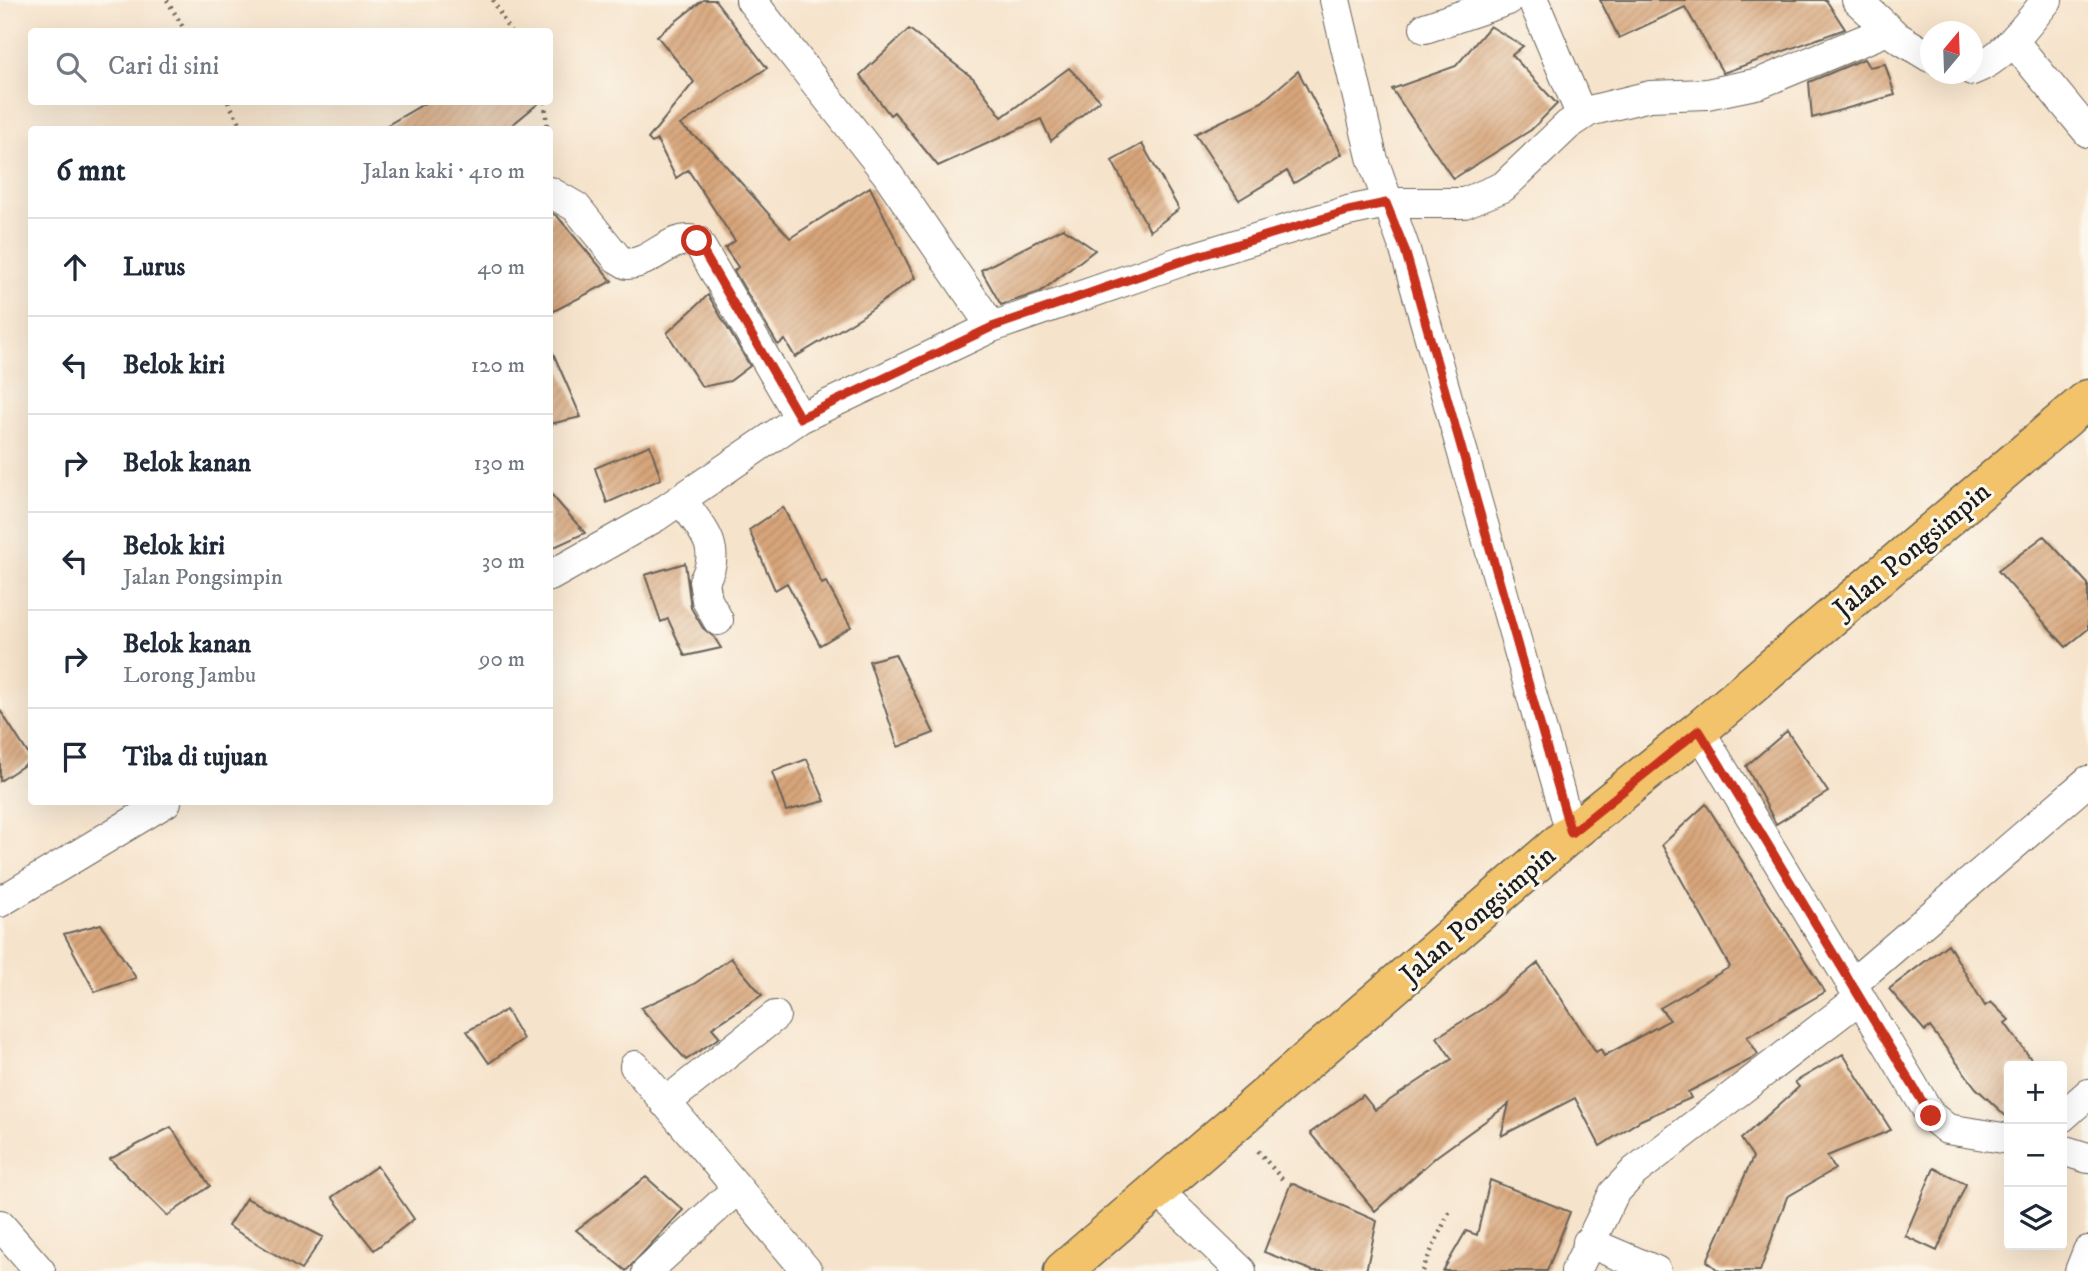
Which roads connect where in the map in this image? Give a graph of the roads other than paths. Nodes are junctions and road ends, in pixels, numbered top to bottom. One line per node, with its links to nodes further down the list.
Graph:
1 (751, 0): 16 (street)
2 (1335, 0): 15 (street)
3 (1508, 0): 7 (street)
4 (1533, 0): 12 (street)
5 (1857, 0): 8 (street)
6 (2047, 0): 9 (street)
7 (1425, 28)
8 (1888, 30): 10 (street); 12 (street)
9 (2013, 41): 11 (street); 13 (street)
10 (1920, 51)
11 (1983, 66)
12 (1581, 114): 15 (street)
13 (2088, 132)
14 (553, 194): 18 (street)
15 (1386, 203): 16 (street); 25 (street)
16 (992, 327): 18 (street)
17 (2088, 399): 22 (main road, Jalan Pongsimpin)
18 (800, 418): 19 (street)
19 (681, 499): 20 (street); 21 (street)
20 (553, 574)
21 (718, 620)
22 (1699, 730): 25 (main road, Jalan Pongsimpin); 27 (street)
23 (2088, 781): 27 (street)
24 (161, 805): 26 (street)
25 (1571, 833): 37 (main road, Jalan Pongsimpin)
26 (0, 902)
27 (1856, 991): 33 (street); 39 (street)
28 (775, 1016): 31 (street)
29 (635, 1066): 31 (street)
30 (2088, 1094): 32 (street)
31 (665, 1103): 36 (street)
32 (2067, 1112)
33 (2004, 1138)
34 (2067, 1152): 35 (street)
35 (2088, 1158)
36 (737, 1189): 42 (street); 43 (street)
37 (1157, 1190): 44 (main road, Jalan Pongsimpin); 45 (street)
38 (0, 1225): 41 (street)
39 (1588, 1242): 46 (street); 47 (street)
40 (2088, 1251): 48 (street)
41 (40, 1271)
42 (648, 1271)
43 (807, 1271)
44 (1063, 1271)
45 (1241, 1271)
46 (1576, 1271)
47 (1656, 1271)
48 (2080, 1271)

